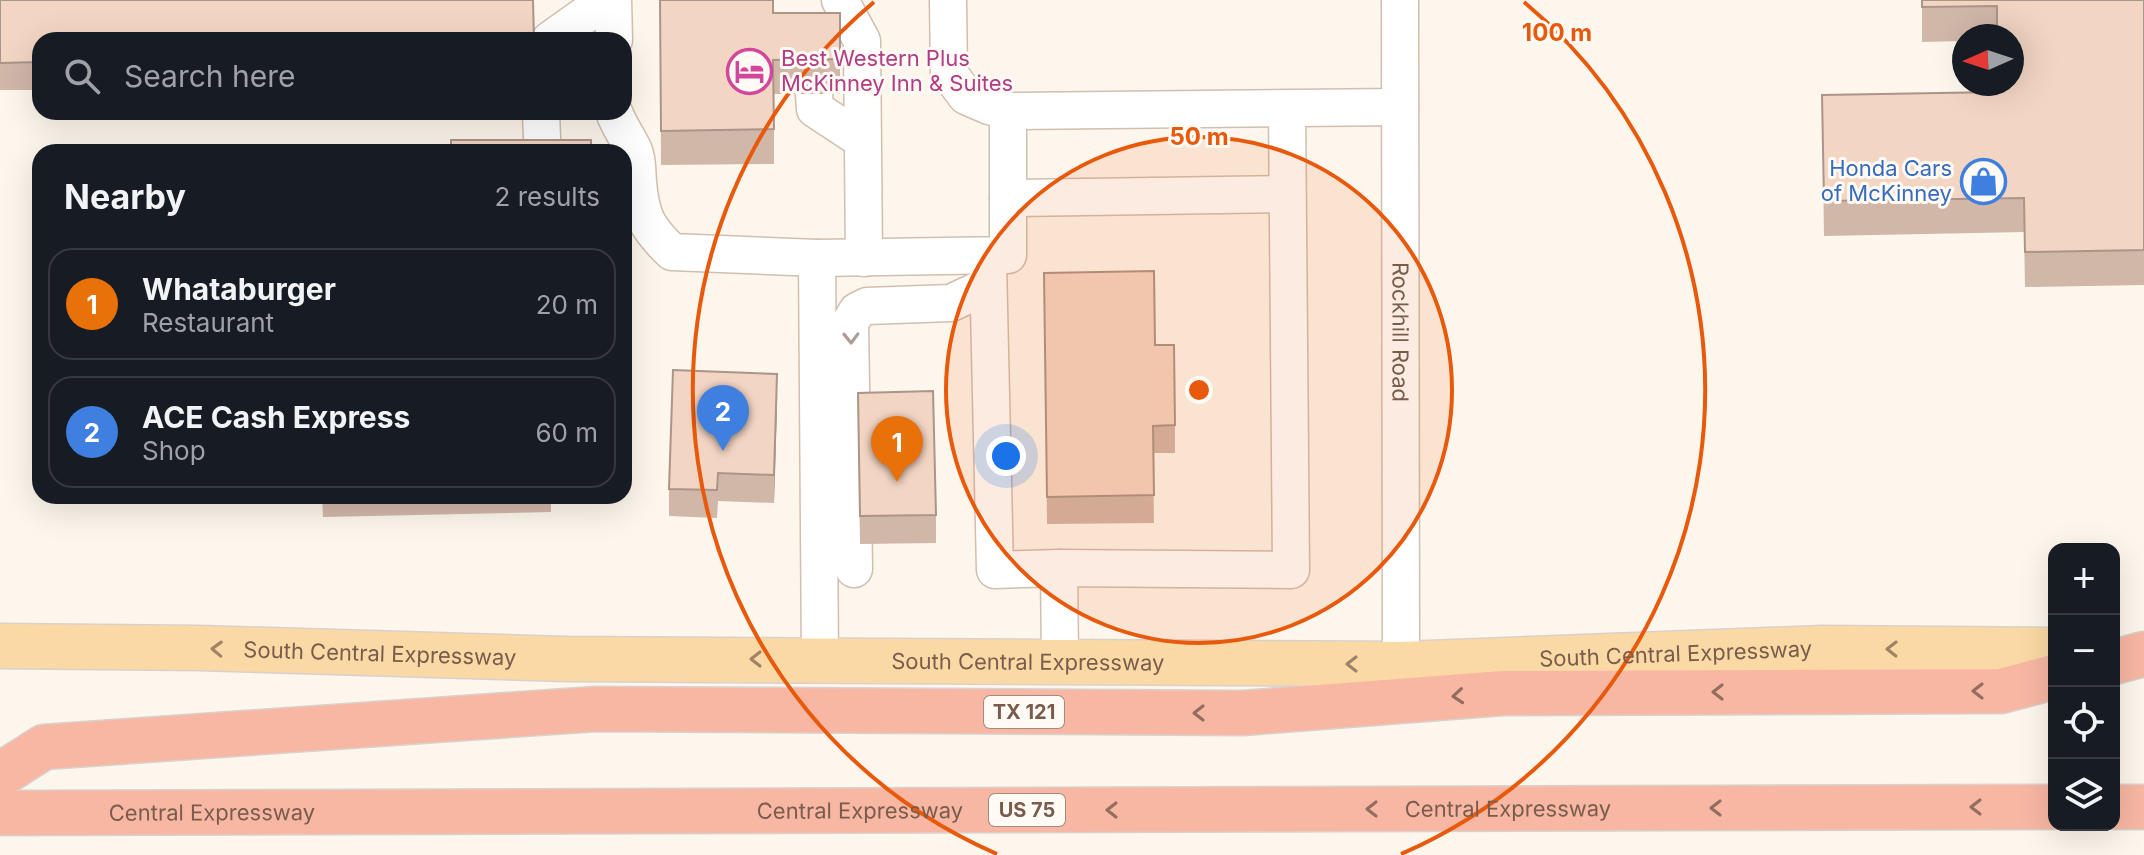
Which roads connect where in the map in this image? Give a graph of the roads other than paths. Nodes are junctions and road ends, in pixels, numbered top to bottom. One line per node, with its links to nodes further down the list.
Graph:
1 (606, 0): 6 (street)
2 (613, 0): 7 (street)
3 (948, 0): 12 (street)
4 (1400, 0): 10 (street, Rockhill Road)
5 (841, 3): 8 (street); 14 (street)
6 (561, 32)
7 (614, 32)
8 (815, 32)
9 (814, 94): 14 (street)
10 (1400, 107): 11 (street); 31 (street, Rockhill Road)
11 (1287, 109): 12 (street); 17 (street)
12 (1008, 111): 18 (street)
13 (618, 120): 15 (street)
14 (862, 140): 19 (street)
15 (630, 144)
16 (632, 147): 20 (street)
17 (1287, 194): 18 (street); 22 (street)
18 (1008, 198): 21 (street)
19 (864, 258): 20 (street); 21 (street)
20 (817, 274): 21 (street); 28 (street)
21 (987, 277): 22 (street); 23 (street, one-way to 23)
22 (1059, 568): 30 (street)
23 (854, 569)
24 (0, 646): 28 (main road, South Central Expressway, one-way to 24)
25 (2048, 650): 31 (main road, South Central Expressway, one-way to 31)
26 (2120, 650): 27 (main road)
27 (2144, 652): 29 (highway)
28 (820, 660): 30 (main road, South Central Expressway)
29 (2120, 660)
30 (1060, 661): 31 (main road, South Central Expressway, one-way to 30)
31 (1401, 664)
32 (2048, 679): 33 (highway, TX 121, one-way to 33)
33 (0, 775)
34 (2048, 807): 37 (highway, Central Expressway / US 75, one-way to 37)
35 (2120, 807): 36 (highway)
36 (2144, 807)
37 (0, 813)

